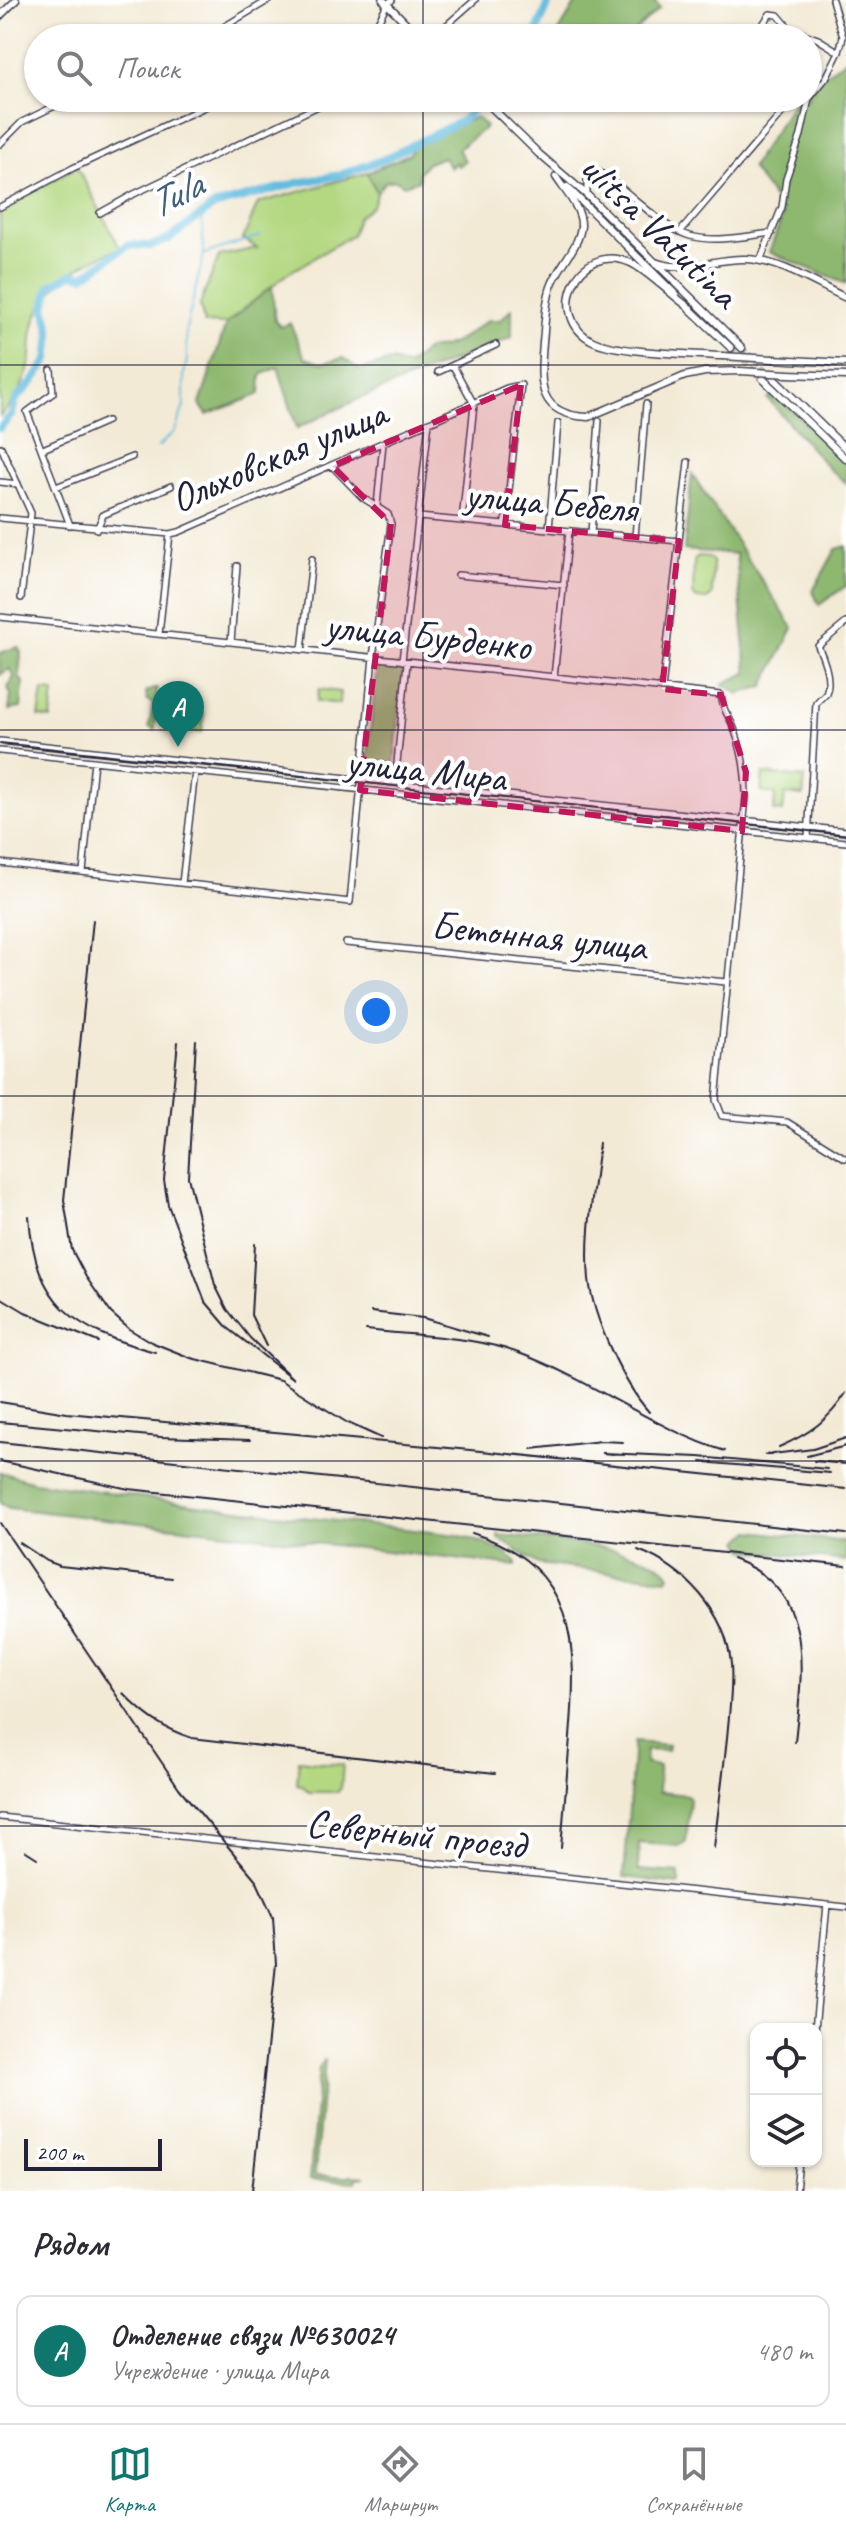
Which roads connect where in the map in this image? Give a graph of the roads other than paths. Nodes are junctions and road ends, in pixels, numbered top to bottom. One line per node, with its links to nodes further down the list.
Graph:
1 (16, 0): 6 (main road)
2 (269, 0): 7 (street)
3 (475, 0): 10 (street)
4 (832, 0): 14 (street)
5 (387, 1): 8 (street); 9 (main road)
6 (0, 16)
7 (229, 24)
8 (377, 24)
9 (408, 24)
10 (448, 24)
11 (763, 24): 12 (street)
12 (786, 24)
13 (822, 41): 14 (street)
14 (839, 52): 15 (street)
15 (822, 83)
16 (42, 112): 22 (street)
17 (194, 112): 26 (street)
18 (306, 112): 27 (street)
19 (496, 112): 23 (main road, ulitsa Vatutina)
20 (806, 112): 29 (street)
21 (782, 113): 28 (street)
22 (0, 144)
23 (539, 154): 24 (main road, ulitsa Vatutina); 25 (main road, ulitsa Vatutina)
24 (556, 177): 33 (main road, ulitsa Vatutina); 41 (main road, bridge)
25 (587, 195): 28 (street); 30 (main road, ulitsa Vatutina)
26 (0, 207)
27 (100, 213)
28 (680, 232): 29 (street)
29 (773, 233): 31 (street)
30 (650, 258): 31 (main road); 36 (main road, ulitsa Vatutina)
31 (760, 261): 32 (main road)
32 (846, 298)
33 (690, 308): 35 (main road, ulitsa Vatutina); 37 (main road, bridge)
34 (496, 345): 38 (street)
35 (731, 348)
36 (742, 348)
37 (846, 363)
38 (453, 366): 40 (street); 44 (street)
39 (51, 370): 52 (street)
40 (438, 372)
41 (846, 376)
42 (763, 379): 55 (main road)
43 (774, 379): 53 (main road)
44 (474, 404): 48 (street, Ольховская улица); 65 (street); 68 (street, Ольховская улица)
45 (646, 404): 74 (street)
46 (107, 421): 52 (street)
47 (599, 421): 72 (street)
48 (429, 422): 50 (street, Ольховская улица); 63 (street)
49 (558, 423): 70 (street)
50 (384, 442): 57 (street, Ольховская улица); 62 (street)
51 (1, 447): 59 (street)
52 (43, 449): 61 (street)
53 (846, 449)
54 (132, 457): 61 (street)
55 (846, 459)
56 (688, 462): 75 (street)
57 (332, 466): 62 (street); 73 (street, Ольховская улица)
58 (0, 482): 59 (street)
59 (18, 484): 66 (street)
60 (171, 486): 69 (street)
61 (56, 487): 67 (street)
62 (377, 506): 86 (street)
63 (419, 517): 65 (street, улица Бебеля); 87 (street)
64 (0, 518): 66 (street, Ольховская улица)
65 (462, 521): 68 (street, улица Бебеля)
66 (31, 522): 67 (street, Ольховская улица); 80 (street)
67 (70, 525): 69 (street, Ольховская улица)
68 (505, 525): 70 (street, улица Бебеля)
69 (97, 529): 73 (street, Ольховская улица)
70 (549, 529): 71 (street, улица Бебеля)
71 (569, 531): 72 (street, улица Бебеля); 79 (street)
72 (591, 533): 74 (street, улица Бебеля)
73 (170, 534): 83 (street)
74 (635, 537): 75 (street, улица Бебеля)
75 (679, 541): 89 (street)
76 (312, 559): 85 (street)
77 (237, 566): 84 (street)
78 (458, 575): 79 (street)
79 (564, 585): 88 (street)
80 (21, 598)
81 (0, 617): 83 (street, улица Бурденко)
82 (846, 623): 98 (street)
83 (159, 634): 84 (street, улица Бурденко)
84 (231, 642): 85 (street, улица Бурденко)
85 (302, 650): 86 (street, улица Бурденко)
86 (373, 657): 87 (street, улица Бурденко); 94 (street)
87 (404, 662): 88 (street, улица Бурденко); 95 (street)
88 (554, 677): 89 (street, улица Бурденко)
89 (662, 689): 97 (street, улица Бурденко)
90 (0, 741): 94 (street, улица Мира)
91 (0, 751): 92 (street, улица Мира)
92 (94, 761): 93 (street, улица Мира); 104 (street)
93 (195, 772): 96 (street, улица Мира); 105 (street)
94 (361, 779): 95 (street, улица Мира); 96 (street)
95 (395, 783): 97 (street, улица Мира)
96 (360, 790): 99 (street, улица Мира); 105 (street)
97 (743, 820): 98 (street, улица Мира); 99 (street)
98 (808, 827): 100 (street, улица Мира); 101 (street)
99 (742, 831): 101 (street, улица Мира); 107 (street)
100 (846, 831)
101 (808, 838): 102 (street, улица Мира)
102 (846, 842)
103 (0, 863): 104 (street)
104 (83, 872): 105 (street)
105 (182, 883)
106 (346, 943): 107 (street, Бетонная улица)
107 (726, 982): 108 (street)
108 (845, 1158)
109 (0, 1817): 110 (street, Северный проезд)
110 (827, 1905): 111 (street, Северный проезд); 112 (street)
111 (846, 1907)
112 (816, 2023)
113 (798, 2167): 114 (street)
114 (796, 2191)

